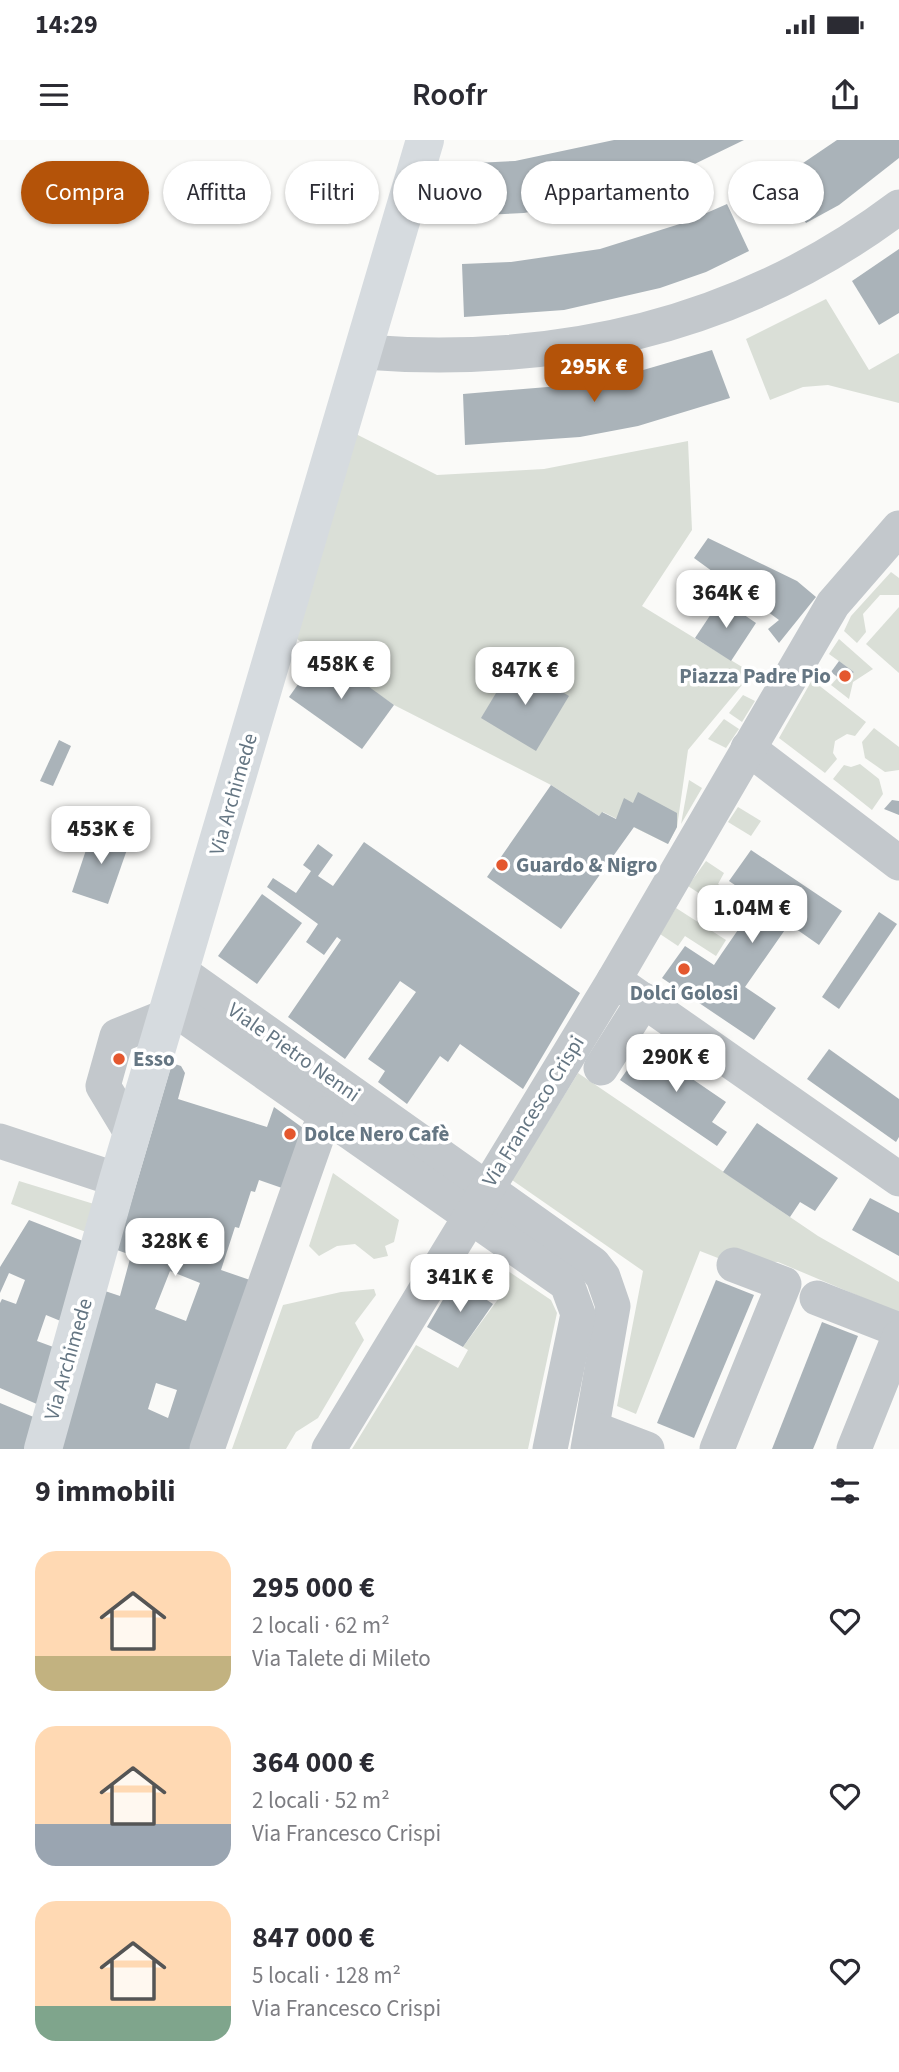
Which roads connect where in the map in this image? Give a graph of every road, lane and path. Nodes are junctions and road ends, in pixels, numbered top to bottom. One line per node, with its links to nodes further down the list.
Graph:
1 (425, 140): 3 (main road, Via Archimede)
2 (899, 207): 3 (street)
3 (363, 352): 8 (main road, Via Archimede)
4 (896, 537): 5 (street, Via Francesco Crispi)
5 (748, 748): 6 (street); 7 (street, Via Francesco Crispi)
6 (899, 863)
7 (614, 980): 9 (street); 15 (street, Via Francesco Crispi)
8 (173, 998): 11 (street, Viale Pietro Nenni); 14 (main road, Via Archimede); 15 (street, Viale Pietro Nenni)
9 (644, 1000): 10 (street); 13 (street)
10 (601, 1068)
11 (324, 1114): 15 (street, Viale Pietro Nenni); 23 (street)
12 (0, 1141): 14 (street)
13 (899, 1178)
14 (118, 1180): 22 (main road, Via Archimede)
15 (478, 1201): 17 (street, Viale Pietro Nenni); 24 (street, Via Francesco Crispi)
16 (734, 1265): 27 (street)
17 (579, 1287): 21 (street); 25 (street)
18 (817, 1297): 19 (street)
19 (899, 1330)
20 (899, 1337): 28 (street)
21 (590, 1438): 26 (street)
22 (43, 1449)
23 (207, 1449)
24 (329, 1449)
25 (550, 1449)
26 (647, 1449)
27 (717, 1449)
28 (854, 1449)

